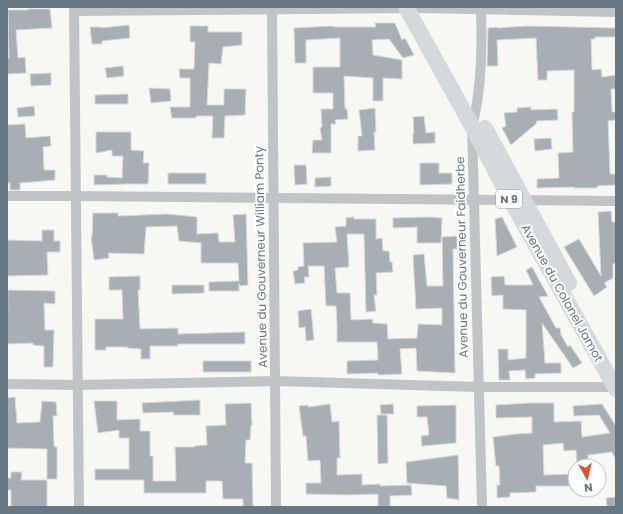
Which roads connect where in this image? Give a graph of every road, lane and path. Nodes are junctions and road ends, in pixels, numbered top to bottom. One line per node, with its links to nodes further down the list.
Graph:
1 (272, 8): 2 (street); 3 (street); 9 (street, Avenue du Gouverneur William Ponty)
2 (412, 8): 4 (street); 6 (main road, Avenue du Colonel Jamot / N 9)
3 (74, 9): 8 (street)
4 (481, 9): 5 (street); 6 (street, Avenue du Gouverneur Faidherbe)
5 (616, 12)
6 (474, 119): 10 (street, Avenue du Gouverneur Faidherbe); 11 (main road, Avenue du Colonel Jamot / N 9)
7 (7, 196): 8 (street)
8 (76, 196): 9 (street); 16 (street)
9 (274, 197): 10 (street); 14 (street, Avenue du Gouverneur William Ponty)
10 (474, 199): 11 (street); 17 (street, Avenue du Gouverneur Faidherbe)
11 (517, 199): 12 (street); 13 (main road, Avenue du Colonel Jamot / N 9); 18 (main road, Avenue du Colonel Jamot / N 9)
12 (616, 201)
13 (616, 369)
14 (275, 382): 16 (street); 17 (street); 20 (street, Avenue du Gouverneur William Ponty)
15 (7, 384): 16 (street)
16 (78, 385): 19 (street)
17 (478, 387): 18 (street); 21 (street, Avenue du Gouverneur Faidherbe)
18 (616, 388)
19 (78, 507)
20 (276, 507)
21 (482, 507)

